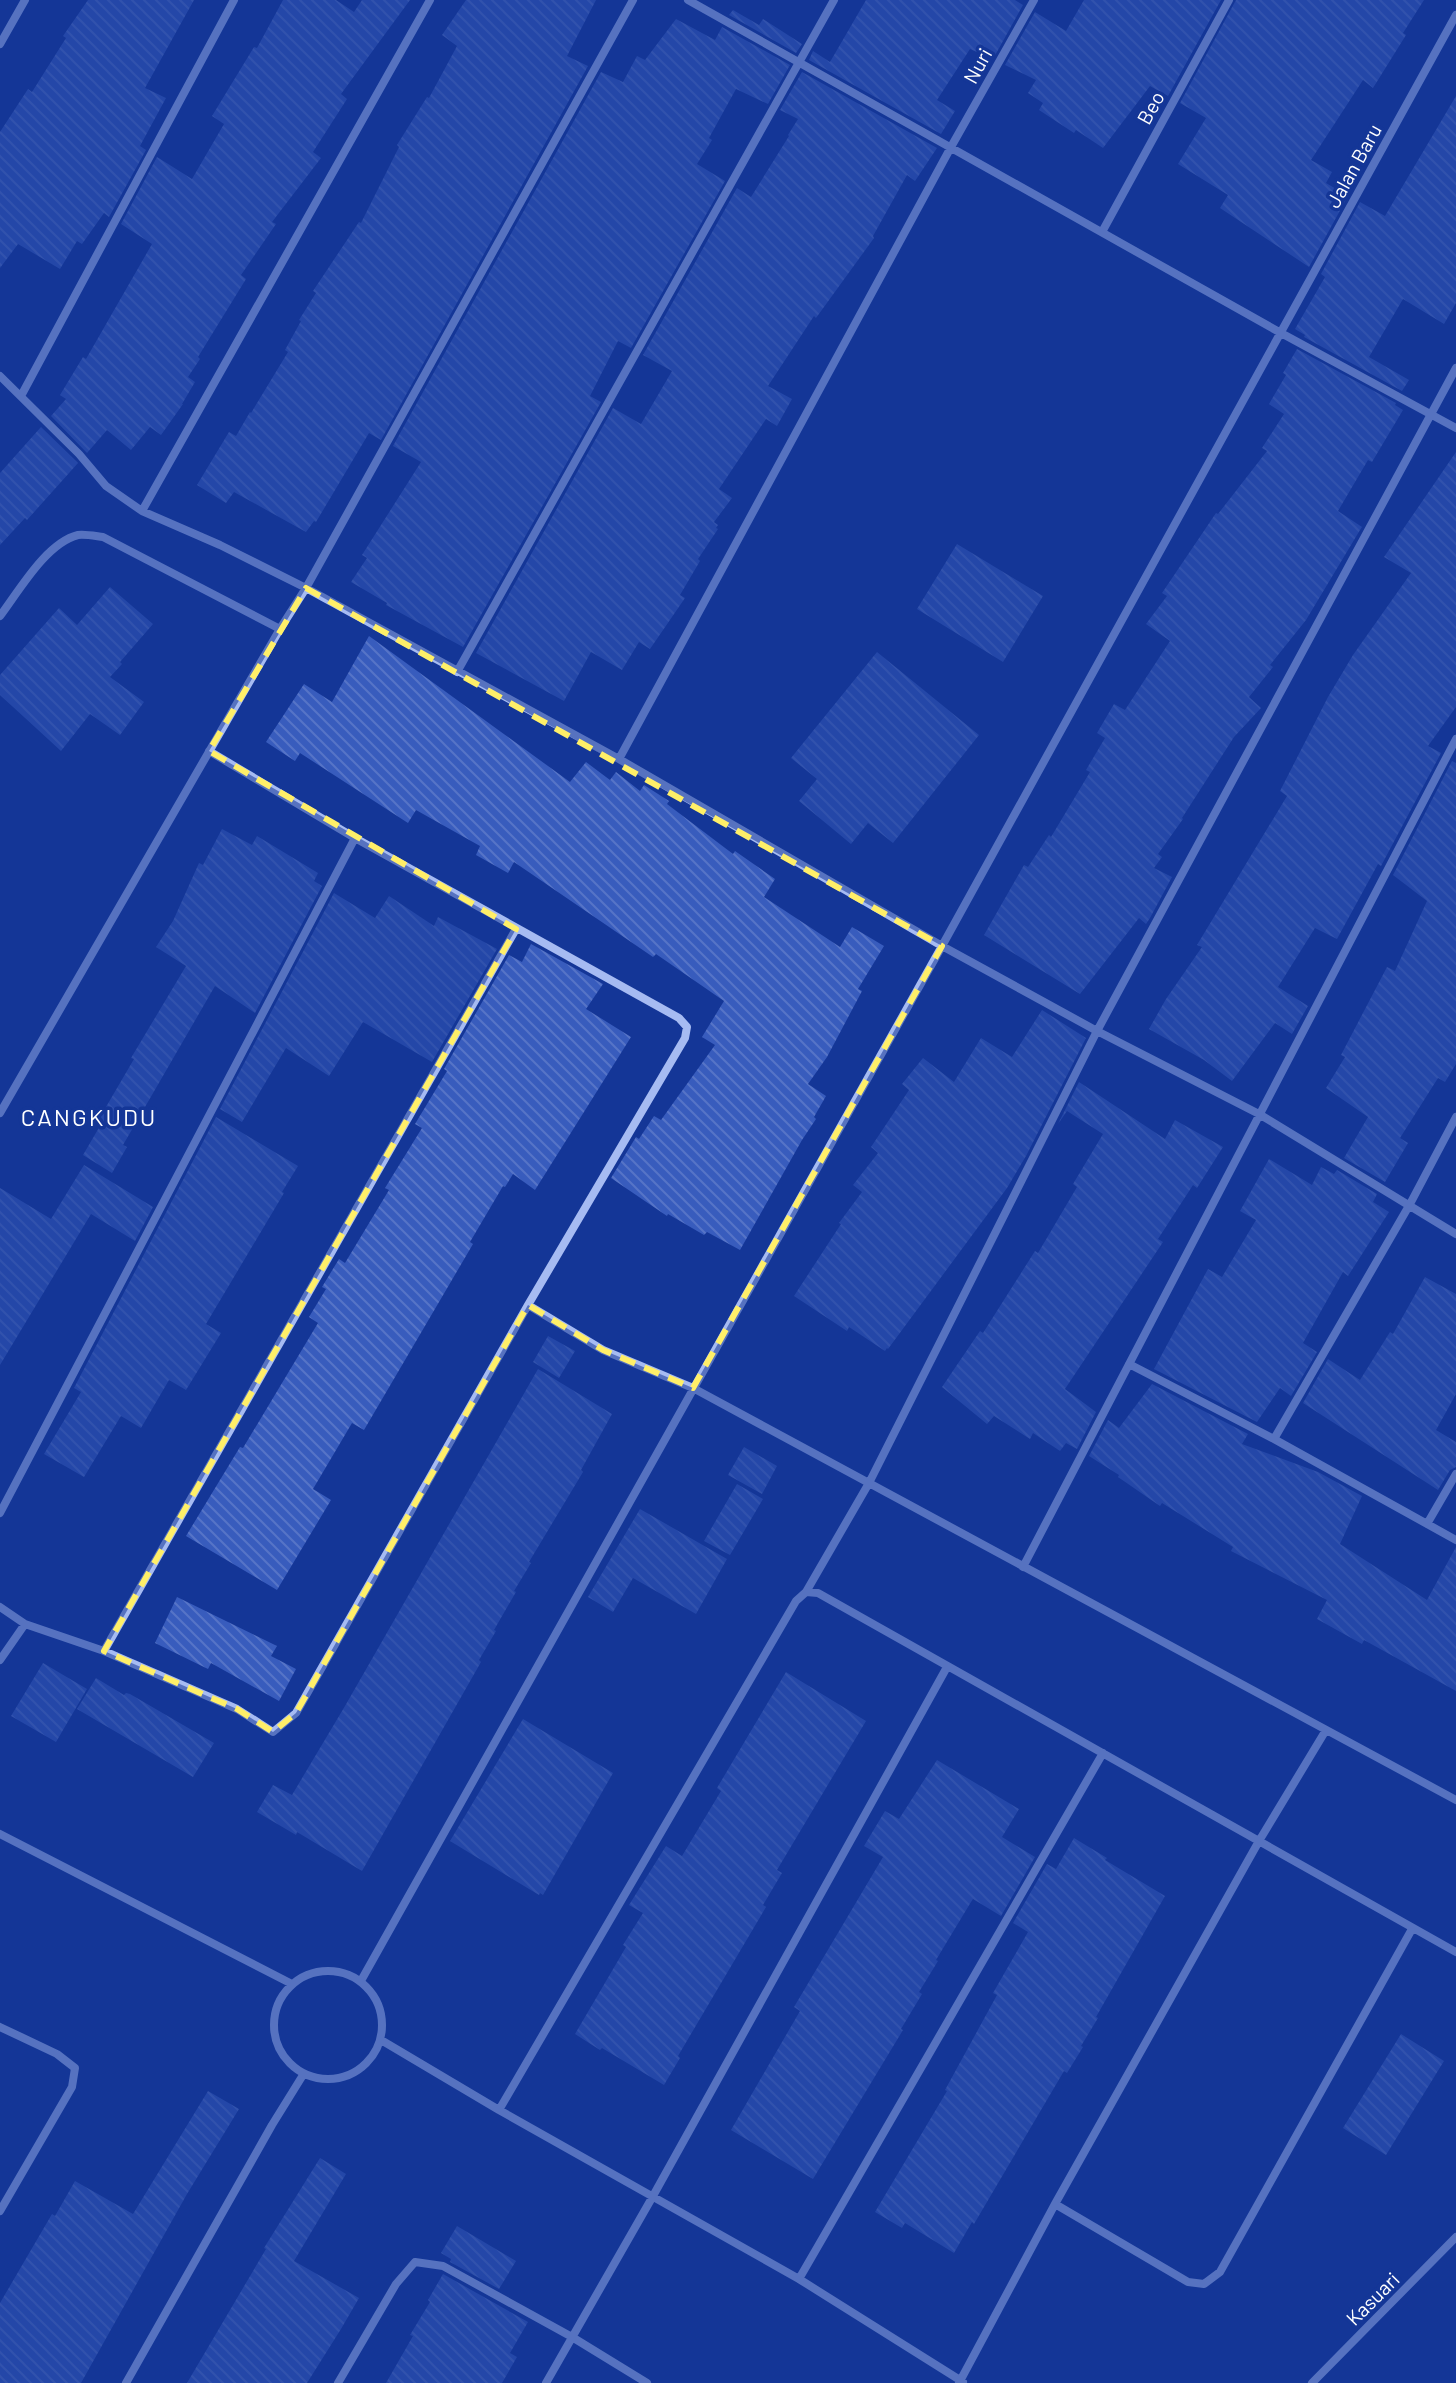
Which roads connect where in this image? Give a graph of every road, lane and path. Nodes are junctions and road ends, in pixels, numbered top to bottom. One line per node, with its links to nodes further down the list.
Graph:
1 (25, 0): 10 (street)
2 (234, 0): 17 (street)
3 (430, 0): 20 (street)
4 (633, 0): 21 (street)
5 (688, 0): 11 (street)
6 (834, 0): 11 (street)
7 (1034, 0): 12 (street, Nuri)
8 (1229, 0): 13 (street, Beo)
9 (1456, 15): 14 (street, Jalan Baru)
10 (0, 44)
11 (799, 62): 12 (street); 24 (street)
12 (951, 147): 13 (street); 27 (street, Nuri)
13 (1102, 232): 14 (street)
14 (1281, 333): 18 (street); 30 (street, Jalan Baru)
15 (1456, 368): 18 (street)
16 (0, 376): 17 (street)
17 (21, 396): 20 (street)
18 (1430, 413): 19 (street); 31 (street)
19 (1456, 428)
20 (142, 511): 21 (street)
21 (306, 588): 23 (street); 24 (street)
22 (0, 616): 23 (street)
23 (280, 629): 26 (street)
24 (457, 672): 27 (street)
25 (1456, 739): 33 (street)
26 (209, 751): 28 (street); 32 (street)
27 (619, 759): 30 (street)
28 (355, 838): 29 (street); 43 (street)
29 (516, 929): 37 (street); 50 (street)
30 (942, 946): 31 (street); 39 (street, Jalan Baru)
31 (1097, 1031): 33 (street); 42 (street)
32 (0, 1113)
33 (1259, 1114): 35 (street); 38 (street)
34 (1456, 1117): 35 (street)
35 (1410, 1204): 36 (street); 40 (street)
36 (1456, 1234)
37 (528, 1305): 39 (street); 50 (street)
38 (1129, 1364): 40 (street); 46 (street)
39 (693, 1388): 42 (street); 60 (street, Jalan Baru)
40 (1274, 1439): 44 (street)
41 (1456, 1474): 44 (street)
42 (869, 1483): 46 (street); 47 (street)
43 (0, 1513)
44 (1427, 1524): 45 (street)
45 (1456, 1540)
46 (1023, 1567): 53 (street)
47 (806, 1592): 52 (street); 65 (street)
48 (0, 1607): 49 (street)
49 (25, 1624): 50 (street); 51 (street)
50 (104, 1651)
51 (0, 1660)
52 (947, 1667): 54 (street); 66 (street)
53 (1326, 1730): 55 (street); 57 (street)
54 (1103, 1753): 57 (street); 70 (street)
55 (1456, 1800)
56 (0, 1834): 61 (street)
57 (1259, 1841): 58 (street); 67 (street)
58 (1412, 1929): 59 (street); 67 (street)
59 (1456, 1952)
60 (362, 1979): 61 (street); 63 (street)
61 (290, 1983): 64 (street)
62 (0, 2027): 68 (street)
63 (381, 2040): 64 (street); 65 (street)
64 (303, 2075): 73 (street)
65 (499, 2110): 66 (street)
66 (653, 2196): 70 (street); 71 (street)
67 (1055, 2204): 72 (street)
68 (0, 2211)
69 (1456, 2237): 77 (street, Kasuari)
70 (799, 2279): 72 (street)
71 (572, 2337): 74 (street); 75 (street); 76 (street)
72 (962, 2382)
73 (126, 2383)
74 (338, 2383)
75 (546, 2383)
76 (647, 2383)
77 (1312, 2383)

